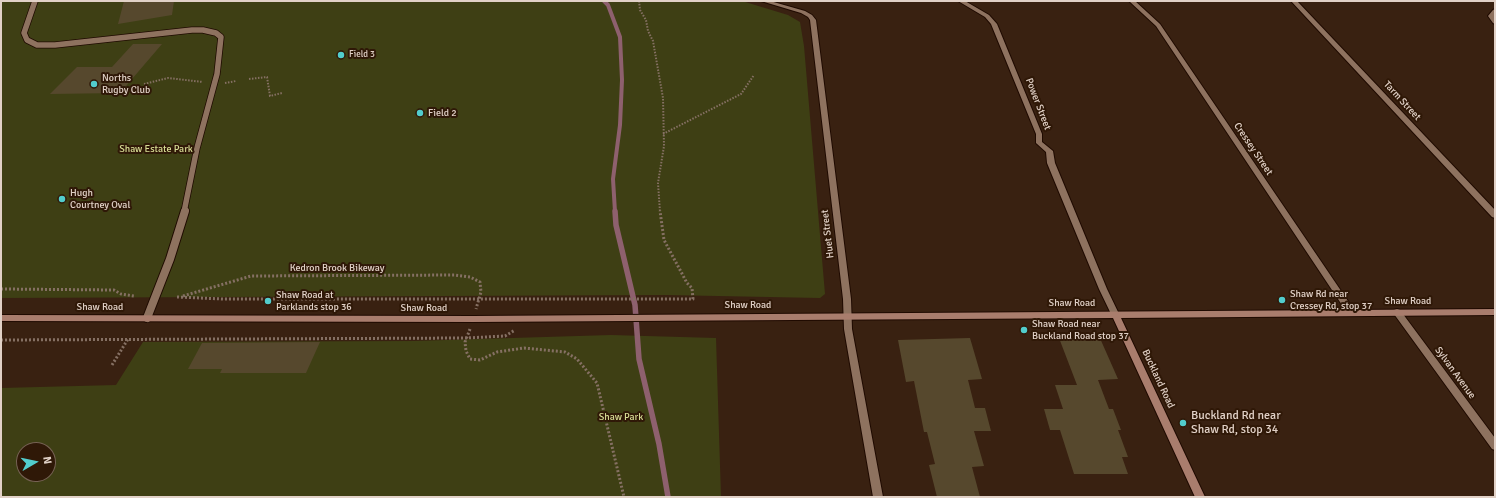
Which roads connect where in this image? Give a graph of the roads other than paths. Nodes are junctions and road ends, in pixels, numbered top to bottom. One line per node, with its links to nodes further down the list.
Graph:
1 (35, 1): 15 (lane)
2 (764, 1): 13 (street, Huet Street)
3 (961, 1): 12 (street, Power Street)
4 (1132, 1): 9 (street, Cressey Street)
5 (1294, 1): 8 (street, Tarm Street)
6 (1495, 11): 7 (street)
7 (1495, 22)
8 (1495, 215)
9 (1351, 312): 10 (street, Shaw Road); 12 (street, Shaw Road)
10 (1397, 312): 11 (street, Shaw Road); 16 (street, Sylvan Avenue)
11 (1495, 312)
12 (1115, 314): 13 (street, Shaw Road); 18 (street, Buckland Road)
13 (848, 316): 15 (street, Shaw Road); 17 (street, Huet Street)
14 (1, 318): 15 (street, Shaw Road)
15 (147, 318)
16 (1495, 446)
17 (878, 497)
18 (1200, 497)

